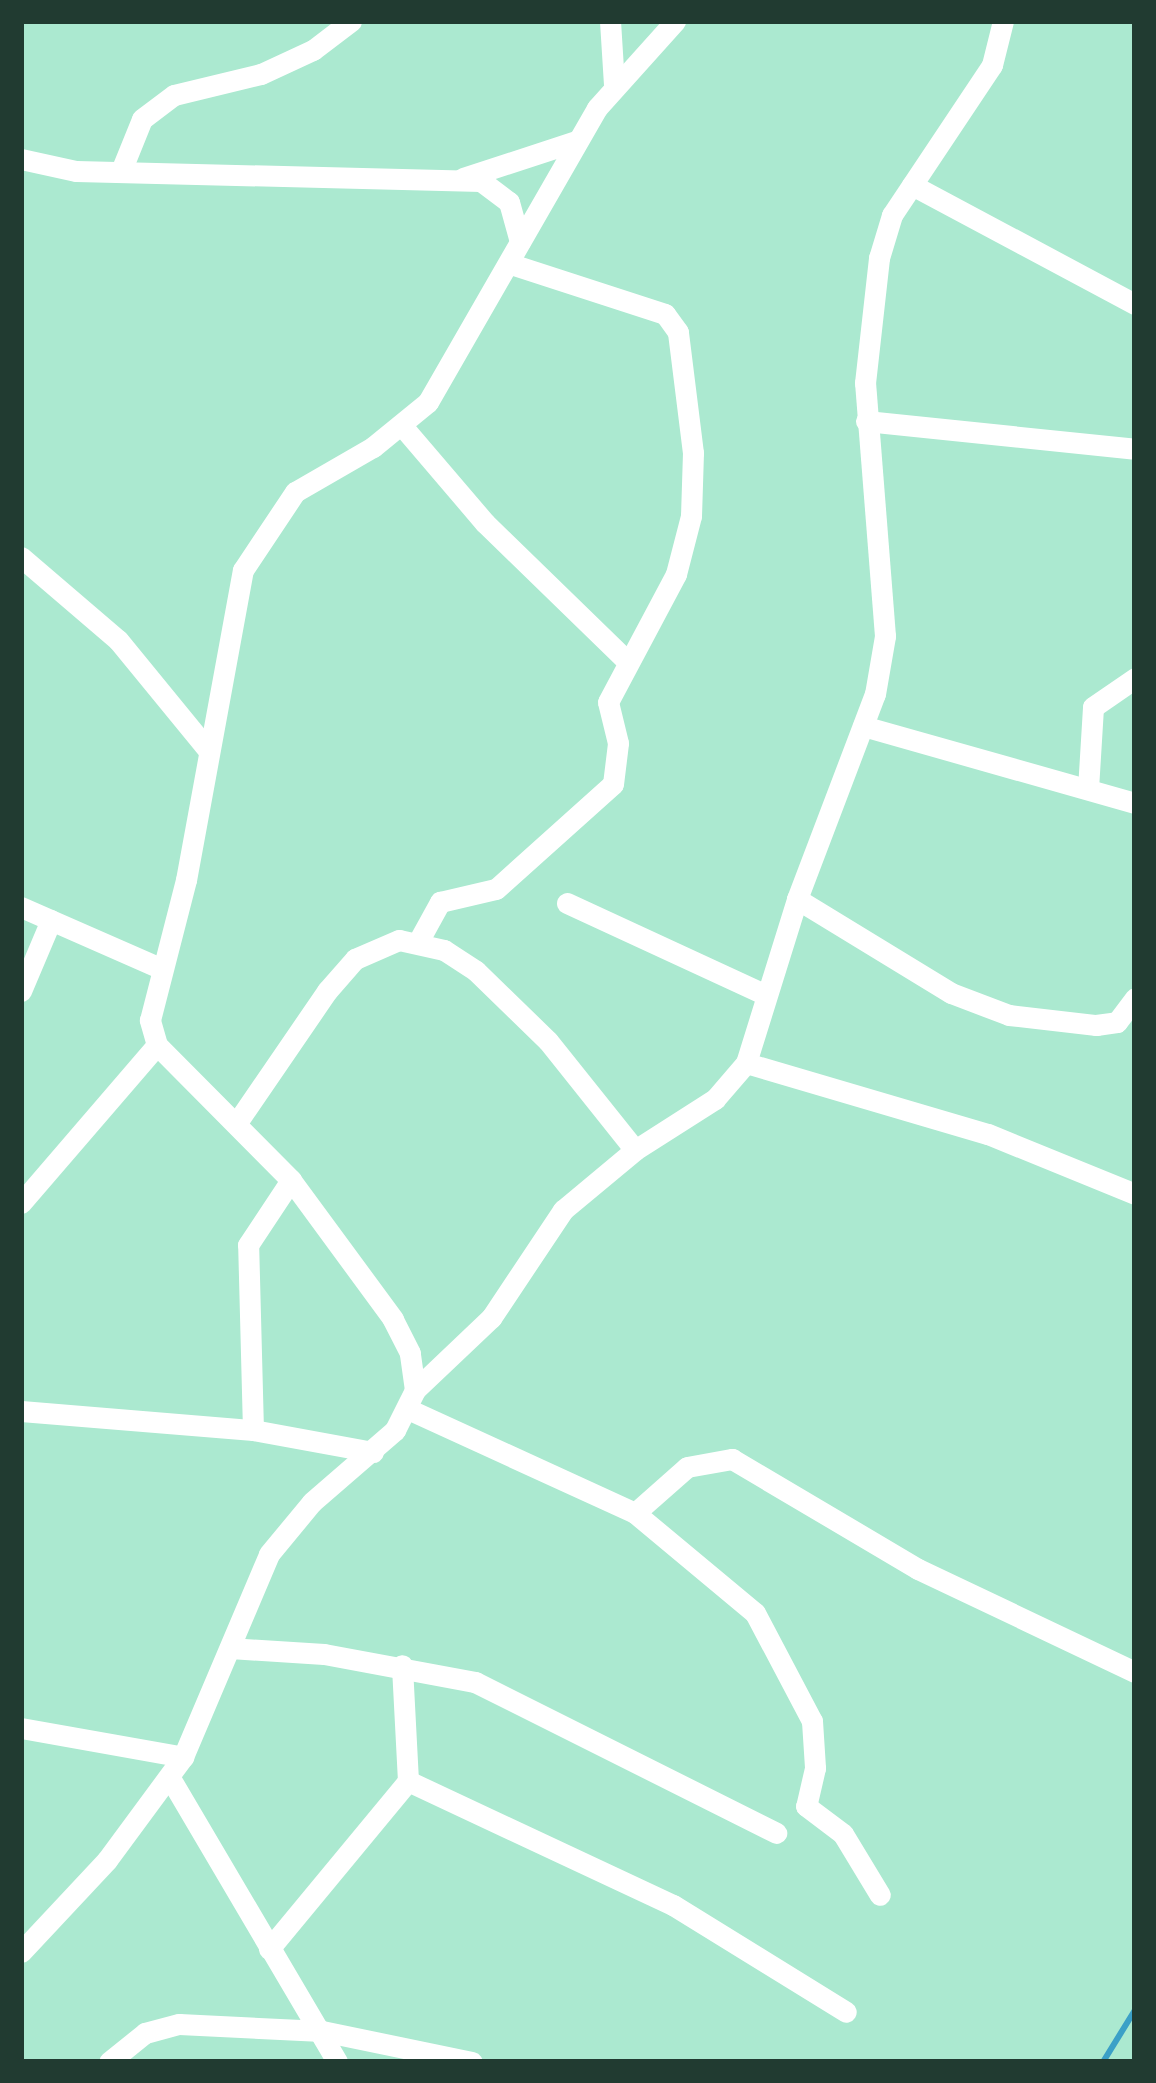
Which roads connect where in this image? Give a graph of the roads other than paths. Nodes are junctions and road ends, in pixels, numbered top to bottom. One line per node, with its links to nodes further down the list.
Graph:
1 (351, 21): 8 (street)
2 (610, 21): 5 (street)
3 (676, 21): 5 (street)
4 (1004, 21): 10 (street)
5 (614, 84): 6 (street)
6 (576, 141): 9 (street); 11 (street)
7 (21, 159): 8 (street)
8 (122, 171): 9 (street)
9 (460, 178): 11 (street)
10 (912, 185): 13 (street); 14 (street)
11 (520, 242): 12 (street)
12 (512, 264): 15 (street); 18 (street)
13 (1135, 304)
14 (866, 421): 16 (street); 20 (street)
15 (403, 427): 18 (street); 21 (street)
16 (1135, 449)
17 (21, 557): 21 (street)
18 (628, 662): 28 (street)
19 (1135, 678): 22 (street)
20 (863, 726): 22 (street); 24 (street)
21 (208, 750): 29 (street)
22 (1088, 788): 23 (street)
23 (1135, 803)
24 (797, 899): 31 (street); 32 (street)
25 (568, 903): 31 (street)
26 (21, 907): 27 (street)
27 (51, 920): 29 (street); 30 (street)
28 (418, 942): 35 (street); 36 (street)
29 (161, 969): 33 (street)
30 (21, 991)
31 (764, 994): 34 (street)
32 (1135, 998)
33 (157, 1045): 35 (street); 39 (street)
34 (746, 1063): 36 (street); 38 (street)
35 (238, 1121): 37 (street)
36 (635, 1150): 40 (street)
37 (291, 1180): 40 (street); 42 (street)
38 (1135, 1194)
39 (21, 1203)
40 (413, 1400): 43 (street); 44 (street)
41 (21, 1411): 42 (street)
42 (253, 1430): 43 (street)
43 (373, 1452): 45 (street)
44 (635, 1513): 47 (street); 53 (street)
45 (230, 1648): 46 (street); 49 (street)
46 (402, 1665): 51 (street); 52 (street)
47 (1135, 1672)
48 (21, 1728): 49 (street)
49 (183, 1757): 50 (street)
50 (170, 1778): 54 (street); 55 (street)
51 (408, 1781): 54 (street); 56 (street)
52 (776, 1833)
53 (880, 1895)
54 (269, 1949): 57 (street)
55 (21, 1952)
56 (846, 2012)
57 (322, 2031): 58 (street); 59 (street); 60 (street)
58 (109, 2062)
59 (337, 2062)
60 (472, 2062)

